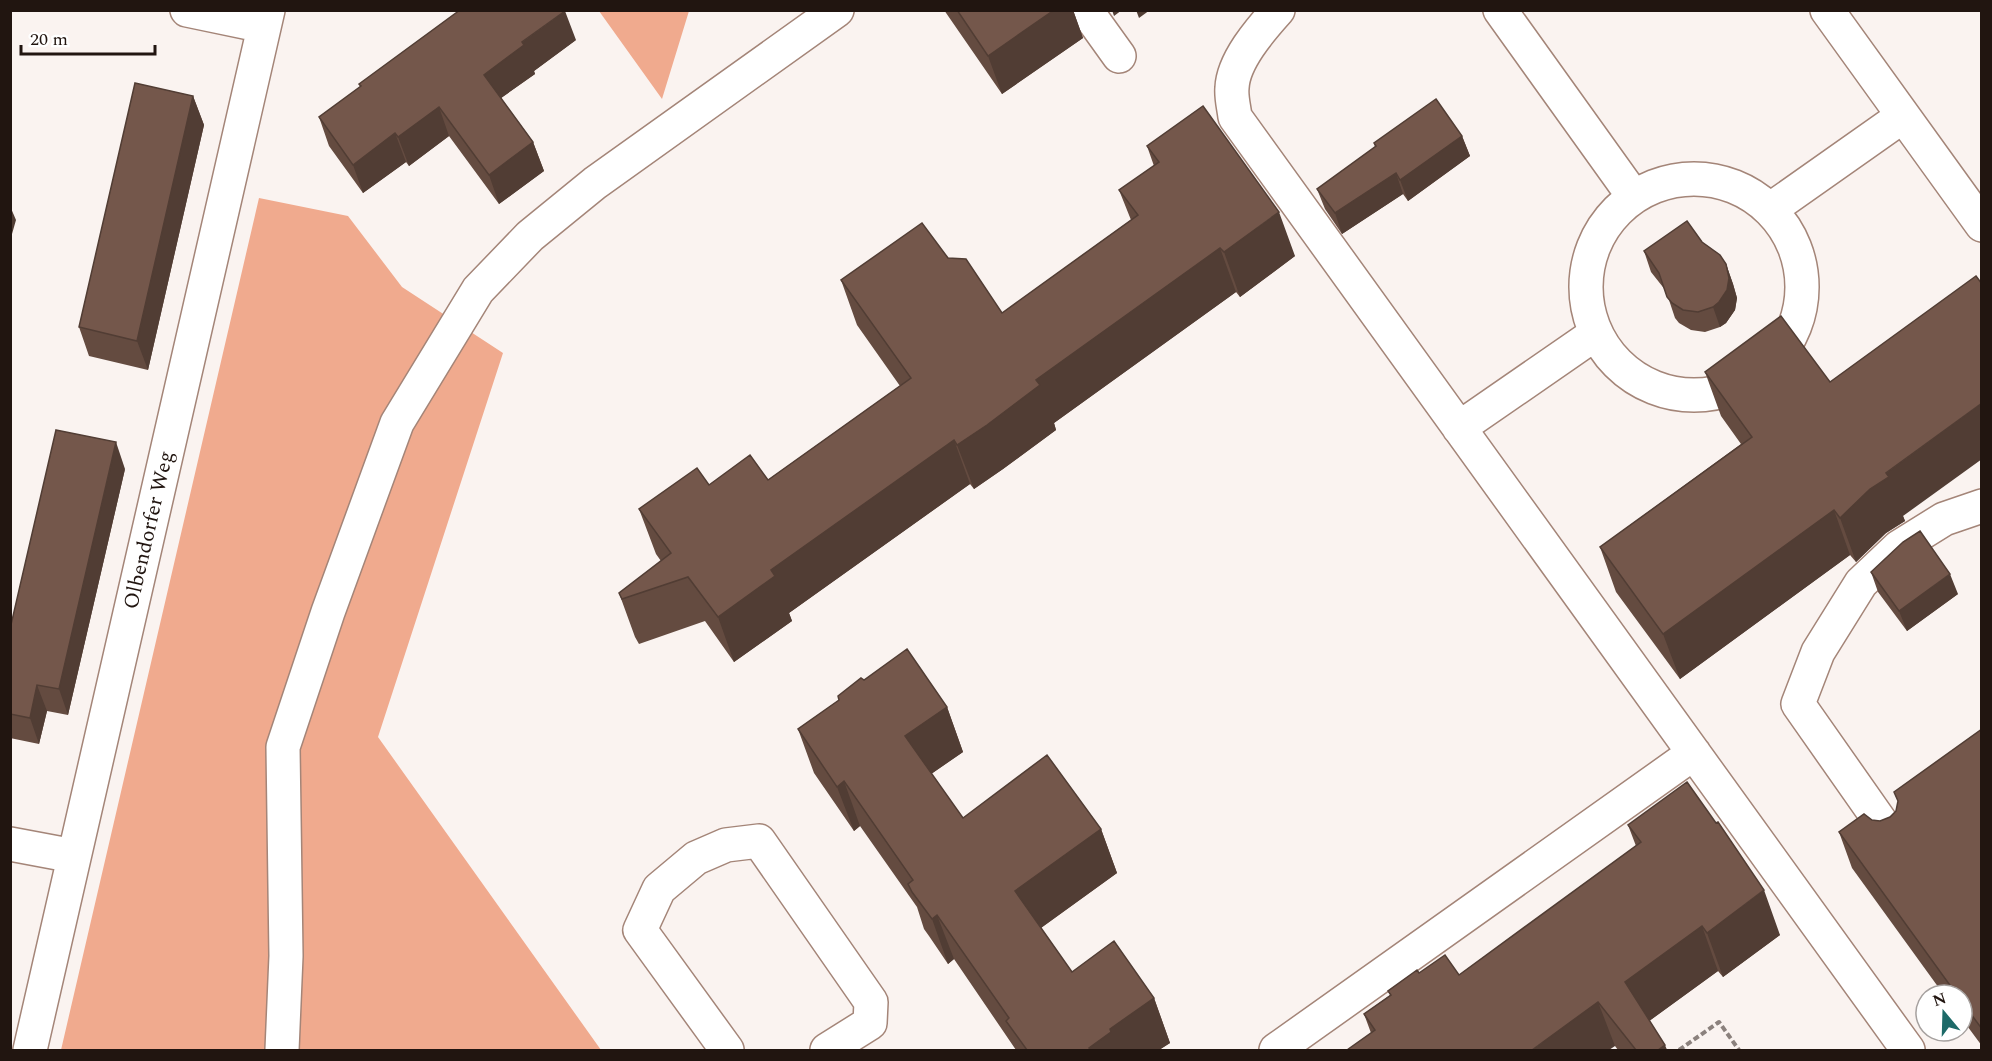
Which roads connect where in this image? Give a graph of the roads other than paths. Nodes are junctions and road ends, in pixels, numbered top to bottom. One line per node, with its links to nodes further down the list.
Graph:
1 (187, 10): 7 (street)
2 (837, 10): 21 (street)
3 (1086, 10): 8 (street)
4 (1278, 10): 14 (street)
5 (1500, 10): 10 (street)
6 (1827, 10): 9 (street)
7 (266, 18): 19 (street, Olbendorfer Weg)
8 (1119, 56)
9 (1903, 116): 11 (street); 12 (street)
10 (1634, 197): 11 (street); 13 (street)
11 (1771, 209): 13 (street)
12 (1982, 225)
13 (1595, 334): 14 (street)
14 (1459, 428): 16 (street)
15 (1982, 506): 17 (street)
16 (1694, 753): 24 (street); 25 (street)
17 (1892, 838)
18 (10, 844): 19 (street)
19 (74, 856): 20 (street, Olbendorfer Weg)
20 (30, 1050)
21 (282, 1050)
22 (728, 1050): 23 (street)
23 (828, 1050)
24 (1276, 1050)
25 (1908, 1050)

